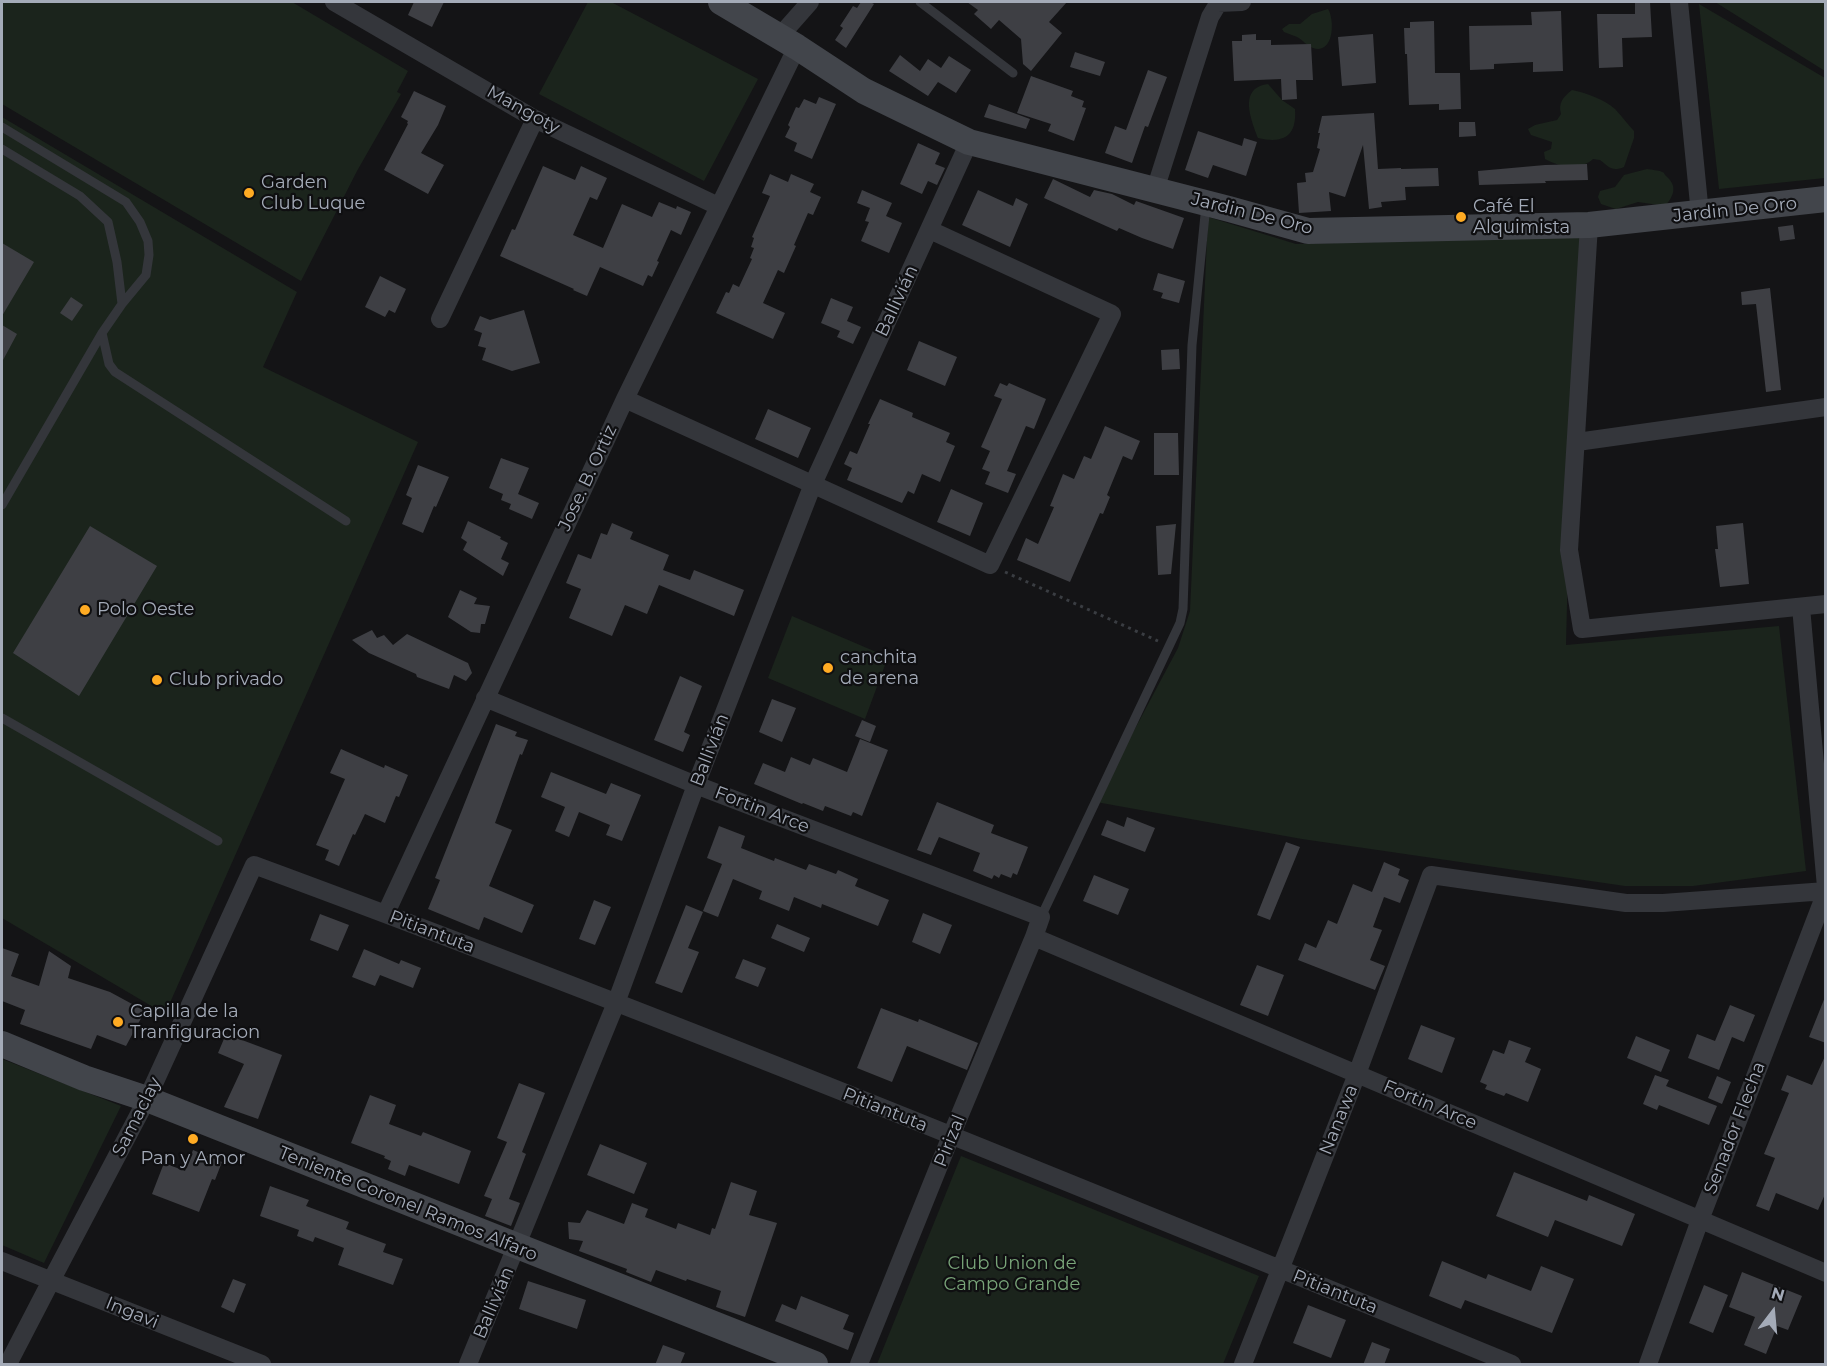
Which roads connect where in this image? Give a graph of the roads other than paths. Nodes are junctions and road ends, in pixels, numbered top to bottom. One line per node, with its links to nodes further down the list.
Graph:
1 (334, 2): 10 (street, Mangoty)
2 (721, 2): 8 (street, Jardin De Oro)
3 (810, 2): 8 (street, Jose. B. Ortiz)
4 (920, 2): 9 (lane)
5 (1219, 2): 6 (street); 14 (street)
6 (1242, 2)
7 (1679, 2): 18 (street)
8 (789, 41): 12 (street, Jardin De Oro); 17 (street, Jose. B. Ortiz)
9 (1013, 73)
10 (536, 119): 17 (street, Mangoty); 22 (street)
11 (2, 127): 21 (lane)
12 (969, 142): 14 (street, Jardin De Oro); 20 (street, Ballivián)
13 (2, 149): 21 (lane)
14 (1155, 190): 16 (street, Jardin De Oro)
15 (1826, 200): 18 (street, Jardin De Oro)
16 (1206, 203): 19 (street, Jardin De Oro); 39 (lane)
17 (718, 206): 24 (street, Jose. B. Ortiz)
18 (1700, 214): 19 (street, Jardin De Oro)
19 (1589, 225): 26 (street)
20 (930, 230): 27 (street, Ballivián); 27 (street)
21 (122, 304): 23 (lane)
22 (440, 319)
23 (102, 333): 28 (lane); 29 (lane)
24 (625, 399): 27 (street); 32 (street, Jose. B. Ortiz)
25 (1826, 407): 26 (street)
26 (1577, 442): 31 (street)
27 (813, 484): 34 (street, Ballivián)
28 (2, 505)
29 (346, 521)
30 (1826, 604): 31 (street)
31 (1801, 607): 37 (street, Senador Flecha)
32 (485, 698): 34 (street, Fortin Arce); 38 (street, Jose. B. Ortiz)
33 (2, 718): 35 (lane)
34 (696, 785): 39 (street, Fortin Arce); 41 (street, Ballivián)
35 (218, 841)
36 (254, 865): 38 (street, Pitiantuta); 44 (street, Samaclay)
37 (1826, 890): 43 (street, Nanawa); 46 (street, Senador Flecha)
38 (386, 913): 41 (street, Pitiantuta)
39 (1041, 917): 40 (street, Pirizal)
40 (1034, 937): 43 (street, Fortin Arce); 45 (street, Pirizal)
41 (616, 1003): 45 (street, Pitiantuta); 47 (street, Ballivián)
42 (2, 1044): 44 (street, Teniente Coronel Ramos Alfaro)
43 (1357, 1074): 46 (street, Fortin Arce); 49 (street, Nanawa)
44 (147, 1100): 47 (street, Teniente Coronel Ramos Alfaro); 51 (street, Samaclay)
45 (951, 1136): 49 (street, Pitiantuta); 56 (street, Pirizal)
46 (1700, 1220): 50 (street, Fortin Arce); 59 (street, Senador Flecha)
47 (517, 1247): 54 (street, Ballivián); 55 (street, Teniente Coronel Ramos Alfaro)
48 (2, 1261): 51 (street, Ingavi)
49 (1280, 1269): 57 (street, Nanawa); 58 (street, Pitiantuta)
50 (1826, 1273)
51 (51, 1281): 52 (street, Samaclay); 53 (street, Ingavi)
52 (8, 1365)
53 (262, 1365)
54 (468, 1365)
55 (815, 1365)
56 (859, 1365)
57 (1242, 1365)
58 (1512, 1365)
59 (1648, 1365)

